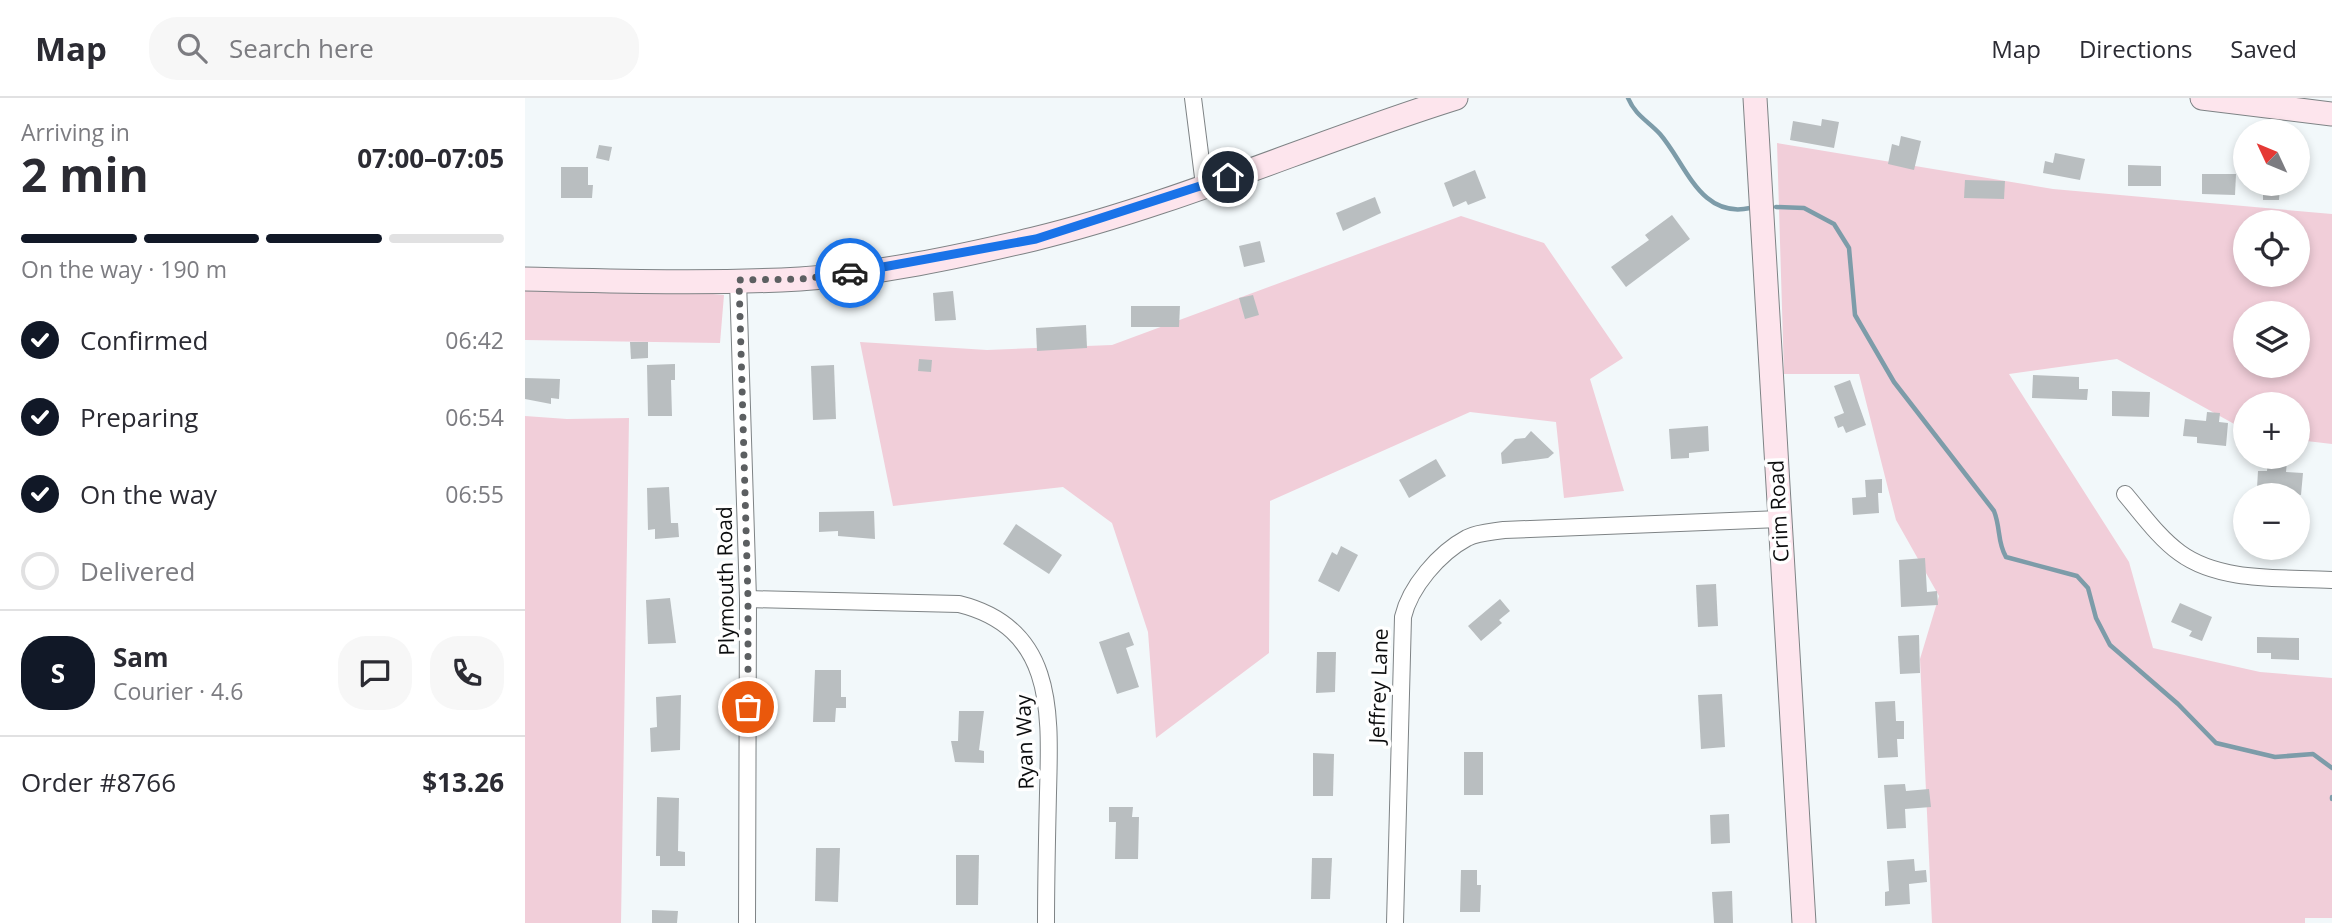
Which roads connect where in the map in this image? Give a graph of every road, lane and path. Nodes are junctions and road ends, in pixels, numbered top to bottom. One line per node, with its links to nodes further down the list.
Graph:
1 (1193, 98): 6 (street)
2 (1455, 98): 6 (street)
3 (1755, 98): 10 (street, Crim Road)
4 (2202, 98): 5 (street)
5 (2332, 114)
6 (1204, 185): 8 (street)
7 (525, 279): 8 (street)
8 (739, 280): 12 (street, Plymouth Road)
9 (2125, 494): 11 (street)
10 (1780, 519): 15 (street, Jeffrey Lane); 16 (street, Crim Road)
11 (2332, 580)
12 (748, 599): 13 (street, Plymouth Road); 14 (street, Ryan Way)
13 (747, 923)
14 (1045, 923)
15 (1395, 923)
16 (1804, 923)

